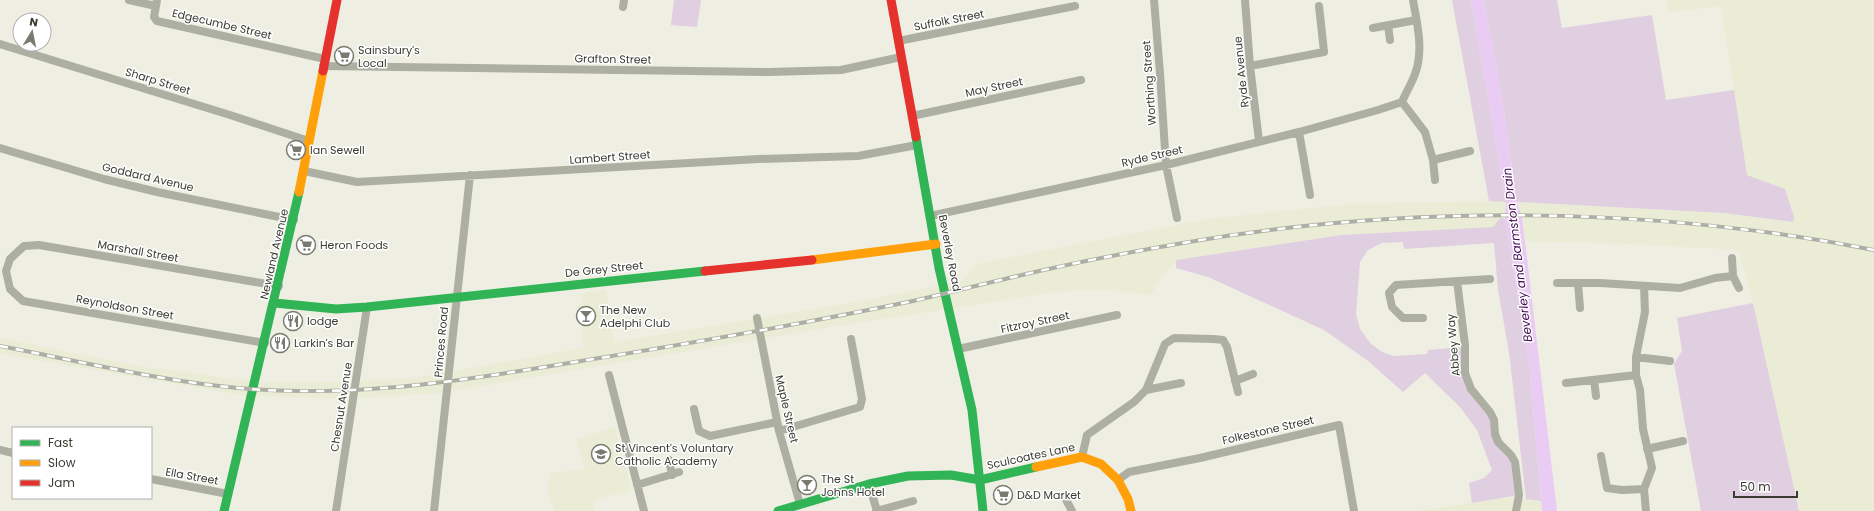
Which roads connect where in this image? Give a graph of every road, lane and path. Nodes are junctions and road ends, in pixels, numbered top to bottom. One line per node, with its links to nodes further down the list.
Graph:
1 (129, 0): 7 (street, Edgecumbe Street)
2 (336, 0): 17 (street, Newland Avenue)
3 (890, 0): 14 (street, Beverley Road)
4 (1154, 0): 29 (street, Worthing Street)
5 (1245, 0): 18 (street, Ryde Avenue)
6 (1413, 0): 10 (street)
7 (157, 3): 17 (street, Edgecumbe Street)
8 (1075, 6): 14 (street, Suffolk Street)
9 (1319, 6): 18 (street)
10 (1416, 20): 11 (street); 20 (street)
11 (1388, 25): 12 (street); 13 (street)
12 (1373, 28)
13 (1390, 40)
14 (898, 41): 16 (street, Beverley Road)
15 (0, 44): 23 (street, Sharp Street)
16 (901, 57): 17 (street, Grafton Street); 21 (street, Beverley Road)
17 (324, 62): 23 (street, Newland Avenue)
18 (1250, 66): 24 (street, Ryde Avenue)
19 (1081, 80): 21 (street, May Street)
20 (1402, 102): 22 (street, Ryde Street); 28 (street)
21 (912, 116): 25 (street, Beverley Road)
22 (1299, 132): 24 (street, Ryde Street); 33 (street)
23 (309, 141): 30 (street, Newland Avenue)
24 (1260, 141): 29 (street, Ryde Street)
25 (918, 145): 31 (street, Lambert Street); 34 (street, Beverley Road)
26 (0, 149): 36 (street, Goddard Avenue)
27 (1470, 152): 28 (street)
28 (1433, 160): 32 (street)
29 (1166, 165): 34 (street, Ryde Street); 35 (street, Worthing Street)
30 (304, 171): 31 (street, Lambert Street); 36 (street, Newland Avenue)
31 (470, 175): 48 (street, Princes Road)
32 (1435, 180)
33 (1310, 195)
34 (930, 216): 37 (street, Beverley Road)
35 (1177, 218)
36 (294, 220): 45 (street, Newland Avenue)
37 (936, 244): 48 (street, De Grey Street); 57 (street, Beverley Road)
38 (1732, 258): 40 (street)
39 (3, 270): 45 (street, Marshall Street); 56 (street, Reynoldson Street)
40 (1734, 276): 46 (street); 47 (street)
41 (1490, 279): 42 (street)
42 (1457, 281): 54 (street); 100 (street, Abbey Way)
43 (1557, 283): 44 (street)
44 (1578, 283): 46 (street); 51 (street)
45 (279, 286): 49 (street, Newland Avenue)
46 (1644, 286): 58 (street)
47 (1739, 288)
48 (456, 297): 50 (street, De Grey Street); 92 (street, Princes Road)
49 (275, 303): 50 (street, De Grey Street); 56 (street, Newland Avenue)
50 (368, 307): 91 (street, Chesnut Avenue)
51 (1580, 308)
52 (1117, 315): 57 (street, Fitzroy Street)
53 (757, 318): 71 (street, Maple Street)
54 (1423, 318)
55 (851, 339): 72 (street)
56 (265, 342): 86 (street, Newland Avenue)
57 (958, 349): 81 (street, Beverley Road)
58 (1636, 357): 59 (street); 62 (street)
59 (1670, 361)
60 (1253, 374): 64 (street)
61 (609, 375): 84 (street)
62 (1636, 375): 63 (street); 74 (street)
63 (1594, 380): 66 (street); 69 (street)
64 (1235, 381): 67 (street); 68 (street)
65 (1181, 383): 67 (street)
66 (1566, 383)
67 (1146, 390): 78 (street)
68 (1238, 392)
69 (1596, 396)
70 (694, 409): 71 (street)
71 (777, 422): 72 (street, Maple Street)
72 (779, 431): 89 (street, Maple Street)
73 (1683, 441): 74 (street)
74 (1648, 449): 85 (street)
75 (0, 450): 76 (street)
76 (12, 453)
77 (1601, 456): 85 (street)
78 (1082, 457): 81 (street, Sculcoates Lane); 82 (street, Sculcoates Lane)
79 (669, 460): 84 (street)
80 (152, 479): 86 (street, Ella Street)
81 (980, 480): 83 (street); 96 (street, Beverley Road)
82 (1118, 480): 98 (street, Sculcoates Lane); 99 (street, Folkestone Street)
83 (869, 484): 89 (street); 95 (street)
84 (637, 485): 93 (street)
85 (1644, 489): 101 (street)
86 (228, 494): 90 (street, Newland Avenue)
87 (1064, 496): 97 (street)
88 (913, 501): 95 (street)
89 (800, 504): 94 (street)
90 (224, 511)
91 (336, 511)
92 (434, 511)
93 (644, 511)
94 (778, 511)
95 (877, 511)
96 (982, 511)
97 (1072, 511)
98 (1131, 511)
99 (1354, 511)
100 (1516, 511)
101 (1646, 511)

